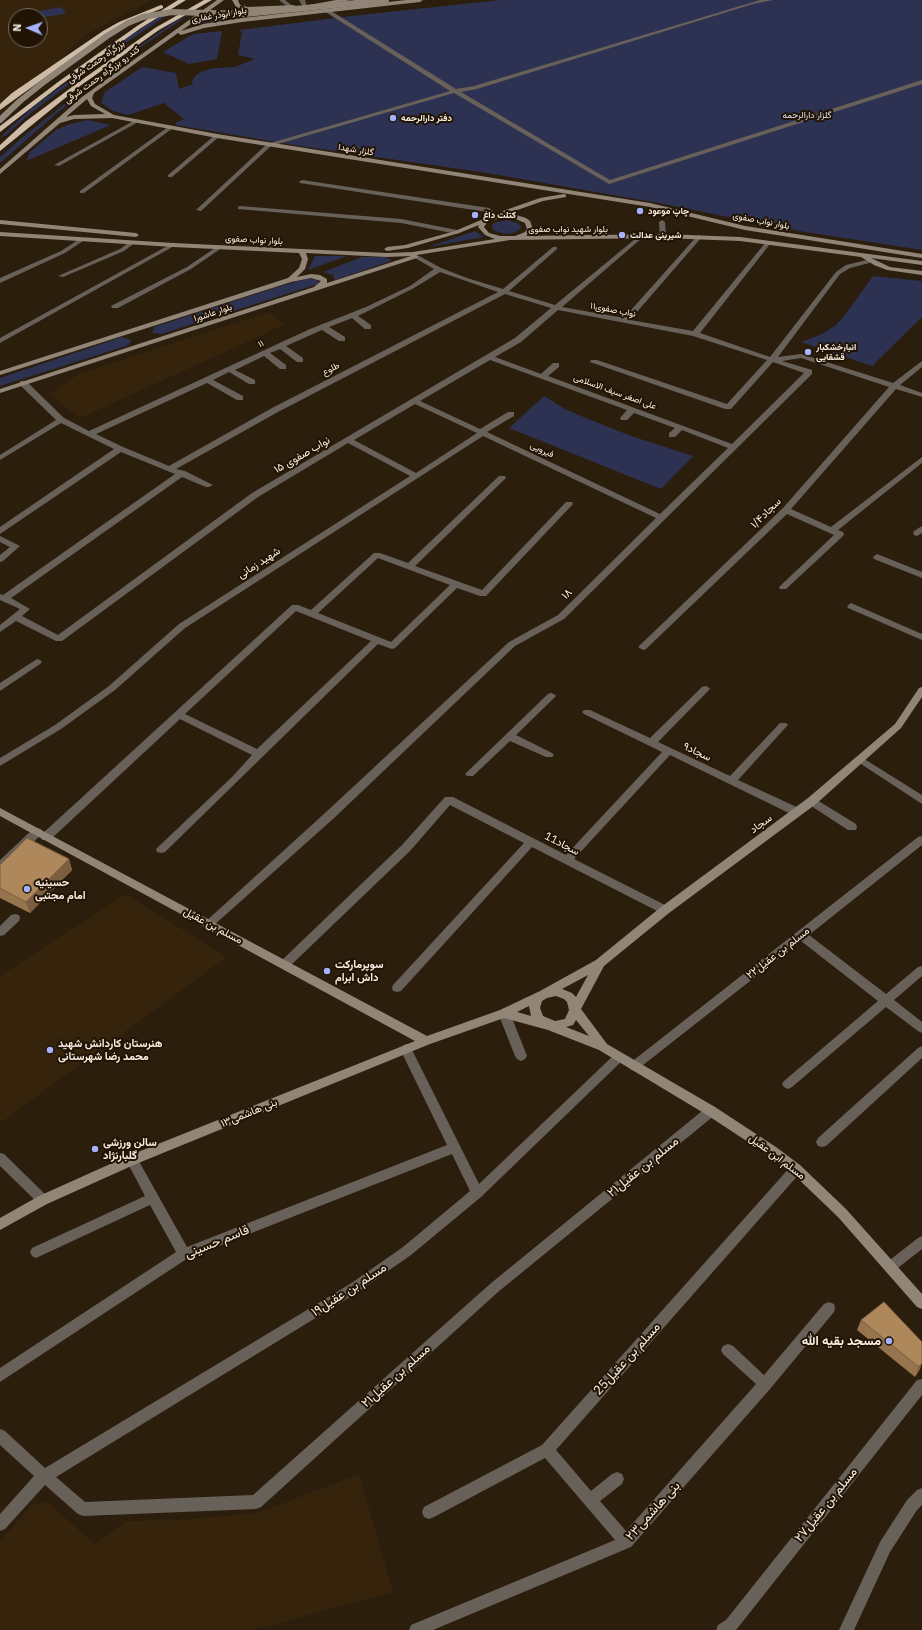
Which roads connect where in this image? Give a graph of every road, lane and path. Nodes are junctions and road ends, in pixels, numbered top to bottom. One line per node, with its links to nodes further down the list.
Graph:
1 (179, 0): 23 (highway)
2 (183, 0): 29 (highway, بزرگراه رحمت شرقی)
3 (209, 0): 32 (highway, بزرگراه رحمت شرقی)
4 (221, 0): 19 (main road, کند رو بزرگراه رحمت شرقی)
5 (235, 0): 15 (main road, بلوار ابوذر غفاری)
6 (282, 0): 16 (street)
7 (302, 0): 14 (street)
8 (340, 0): 9 (main road, بلوار ابوذر غفاری); 14 (main road, بلوار ابوذر غفاری)
9 (348, 0)
10 (386, 0): 25 (main road, bridge)
11 (420, 0): 17 (main road, بلوار ابوذر غفاری)
12 (744, 0): 21 (street)
13 (770, 0): 21 (street)
14 (305, 6): 16 (main road, بلوار ابوذر غفاری)
15 (242, 7): 16 (main road, بلوار ابوذر غفاری); 18 (main road)
16 (291, 7)
17 (326, 10): 18 (main road, بلوار ابوذر غفاری); 21 (street)
18 (242, 20): 19 (main road, بلوار ابوذر غفاری)
19 (165, 40): 22 (main road, کند رو بزرگراه رحمت شرقی)
20 (922, 82): 21 (street)
21 (455, 91): 31 (street)
22 (92, 92): 24 (main road, گلزار شهدا); 27 (main road, کند رو بزرگراه رحمت شرقی)
23 (0, 108)
24 (112, 116): 26 (main road, گلزار شهدا); 27 (main road, گلزار شهدا)
25 (0, 120)
26 (136, 121): 28 (main road, گلزار شهدا); 33 (street)
27 (54, 123): 34 (main road, کند رو بزرگراه رحمت شرقی)
28 (170, 128): 30 (main road, گلزار شهدا); 38 (street)
29 (0, 130)
30 (217, 136): 31 (main road, گلزار شهدا); 35 (street)
31 (269, 145): 36 (main road, گلزار شهدا); 43 (street)
32 (0, 149)
33 (57, 165)
34 (0, 172)
35 (170, 176)
36 (473, 178): 39 (main road, گلزار شهدا); 40 (main road)
37 (302, 182): 45 (street)
38 (82, 192)
39 (598, 196): 40 (main road, بلوار نواب صفوی); 42 (main road, بلوار نواب صفوی)
40 (530, 203): 45 (main road, بلوار نواب صفوی)
41 (240, 208): 51 (street)
42 (672, 209): 50 (main road, بلوار نواب صفوی); 56 (main road)
43 (199, 210)
44 (0, 215): 49 (main road)
45 (496, 216): 46 (main road, بلوار نواب صفوی); 58 (main road)
46 (485, 220): 51 (main road, بلوار نواب صفوی); 60 (main road)
47 (0, 222): 49 (main road, بلوار نواب صفوی)
48 (662, 222): 54 (street)
49 (23, 224): 53 (main road, بلوار نواب صفوی)
50 (745, 228): 61 (main road); 71 (main road, بلوار نواب صفوی)
51 (457, 232): 53 (main road, بلوار نواب صفوی)
52 (0, 234): 59 (main road, بلوار نواب صفوی)
53 (121, 234): 62 (main road)
54 (663, 236): 55 (main road, بلوار شهید نواب صفوی); 56 (main road, بلوار شهید نواب صفوی)
55 (640, 237): 58 (main road, بلوار شهید نواب صفوی); 83 (street, نواب صفوی ۱۵)
56 (688, 237): 57 (main road, بلوار شهید نواب صفوی)
57 (699, 237): 61 (main road, بلوار شهید نواب صفوی); 85 (street)
58 (516, 238): 60 (main road, بلوار شهید نواب صفوی)
59 (83, 239): 62 (main road, بلوار نواب صفوی); 79 (street)
60 (507, 239): 69 (main road, بلوار نواب صفوی)
61 (740, 239): 64 (main road, بلوار نواب صفوی)
62 (117, 241): 63 (main road, بلوار نواب صفوی)
63 (133, 242): 65 (main road, بلوار نواب صفوی); 77 (street)
64 (768, 243): 70 (main road, بلوار نواب صفوی); 88 (street)
65 (173, 245): 66 (main road, بلوار نواب صفوی); 91 (street)
66 (220, 247): 68 (main road, بلوار نواب صفوی); 82 (street)
67 (555, 248): 81 (street, طلوع)
68 (301, 251): 69 (main road, بلوار نواب صفوی); 78 (main road)
69 (430, 251): 72 (main road, بلوار عاشورا)
70 (861, 255): 73 (main road); 74 (main road, بلوار نواب صفوی)
71 (922, 256)
72 (417, 257): 75 (street, ۱۱نواب صفوی); 80 (main road, بلوار عاشورا)
73 (871, 261): 76 (main road); 95 (street)
74 (922, 263)
75 (439, 269): 81 (street, ۱۱نواب صفوی); 84 (street, ۱۱)
76 (922, 273)
77 (61, 276)
78 (290, 280): 80 (main road, بلوار عاشورا); 89 (main road, بلوار عاشورا)
79 (0, 281)
80 (308, 292): 89 (main road, بلوار عاشورا)
81 (503, 292): 83 (street, ۱۱نواب صفوی); 128 (street, طلوع)
82 (115, 306)
83 (557, 308): 85 (street, ۱۱نواب صفوی); 94 (street, نواب صفوی ۱۵)
84 (352, 315): 86 (street, ۱۱); 87 (street)
85 (625, 321): 88 (street, ۱۱نواب صفوی)
86 (323, 327): 90 (street); 92 (street, ۱۱)
87 (368, 327)
88 (695, 334): 95 (street, ۱۱نواب صفوی)
89 (140, 337): 103 (main road, بلوار عاشورا); 107 (main road, بلوار عاشورا)
90 (342, 339)
91 (0, 340)
92 (281, 346): 93 (street, ۱۱); 96 (street)
93 (265, 353): 100 (street); 101 (street, ۱۱)
94 (489, 357): 104 (street, علی اصغر سیف الاسلامی); 114 (street, نواب صفوی ۱۵)
95 (772, 359): 97 (street); 102 (street, ۱۱نواب صفوی); 108 (street)
96 (300, 360)
97 (594, 362)
98 (922, 363): 108 (street, ۱/۴سجاد)
99 (556, 365): 104 (street)
100 (283, 367)
101 (230, 370): 105 (street, ۱۱); 106 (street)
102 (809, 372): 124 (street, ۱۸)
103 (0, 373)
104 (543, 376): 110 (street, علی اصغر سیف الاسلامی)
105 (207, 380): 112 (street); 121 (street, ۱۱)
106 (252, 382)
107 (23, 383): 109 (main road, بلوار عاشورا); 118 (street)
108 (894, 386): 111 (street); 134 (street, ۱/۴سجاد)
109 (0, 391)
110 (587, 393): 113 (street); 115 (street, علی اصغر سیف الاسلامی)
111 (922, 395)
112 (240, 398)
113 (578, 399)
114 (415, 401): 120 (street, فیرویی); 123 (street, نواب صفوی ۱۵)
115 (633, 409): 117 (street); 119 (street, علی اصغر سیف الاسلامی)
116 (511, 414): 120 (street, شهید زمانی)
117 (624, 418)
118 (61, 420): 121 (street); 126 (street)
119 (681, 427): 122 (street); 124 (street, علی اصغر سیف الاسلامی)
120 (482, 433): 130 (street, شهید زمانی); 135 (street, فیرویی)
121 (89, 434): 125 (street)
122 (672, 435)
123 (348, 440): 130 (street); 148 (street, نواب صفوی ۱۵)
124 (734, 446): 135 (street, ۱۸)
125 (120, 449): 128 (street); 137 (street)
126 (0, 458)
127 (922, 459): 136 (street)
128 (170, 469): 129 (street)
129 (182, 473): 132 (street); 145 (street)
130 (416, 476): 167 (street, شهید زمانی)
131 (502, 478): 141 (street)
132 (210, 484)
133 (569, 504): 143 (street)
134 (786, 510): 136 (street); 152 (street, ۱/۴سجاد)
135 (660, 518): 183 (street, ۱۸)
136 (832, 530): 144 (street)
137 (0, 531)
138 (0, 539): 140 (street)
139 (877, 557): 142 (street)
140 (0, 559)
141 (409, 567): 143 (street); 147 (street)
142 (922, 575)
143 (456, 584): 151 (street)
144 (783, 588)
145 (2, 598): 148 (street)
146 (851, 606): 150 (street)
147 (312, 614): 151 (street); 159 (street)
148 (16, 617): 149 (street)
149 (0, 629)
150 (922, 637)
151 (377, 640): 164 (street)
152 (643, 647)
153 (37, 662): 154 (street)
154 (0, 688)
155 (705, 689): 162 (street)
156 (922, 690): 166 (main road, سجاد)
157 (551, 696): 161 (street)
158 (587, 712): 162 (street, ۹سجاد)
159 (178, 714): 164 (street); 175 (street)
160 (783, 725): 169 (street)
161 (509, 736): 165 (street); 168 (street)
162 (652, 743): 163 (street, ۹سجاد)
163 (668, 751): 169 (street, ۹سجاد); 179 (street)
164 (258, 754): 178 (street)
165 (549, 755)
166 (861, 760): 170 (street); 171 (main road, سجاد)
167 (0, 763)
168 (470, 774)
169 (731, 781): 173 (street, ۹سجاد)
170 (922, 800)
171 (812, 802): 173 (main road, سجاد); 174 (street)
172 (0, 812): 175 (main road, مسلم بن عقیل)
173 (797, 812): 181 (main road, سجاد)
174 (852, 827)
175 (42, 834): 180 (street); 183 (main road, مسلم بن عقیل)
176 (922, 840): 185 (street, مسلم بن عقیل۲۲)
177 (531, 842): 179 (street, 11سجاد); 187 (street, 11سجاد); 189 (street)
178 (161, 849)
179 (567, 860): 181 (street, 11سجاد)
180 (0, 866)
181 (665, 910): 186 (main road, سجاد)
182 (14, 918): 184 (street)
183 (208, 923): 187 (main road, مسلم بن عقیل)
184 (0, 932)
185 (800, 935): 191 (street); 202 (street, مسلم بن عقیل۲۲)
186 (600, 963): 190 (main road, بنی هاشمی۱۳); 192 (main road)
187 (285, 964): 196 (main road, مسلم بن عقیل)
188 (922, 970): 191 (street)
189 (397, 988)
190 (544, 994): 192 (main road); 193 (main road, بنی هاشمی۱۳); 194 (main road)
191 (885, 1000): 195 (street); 203 (street)
192 (575, 1010): 194 (main road); 197 (main road)
193 (504, 1014): 194 (main road); 196 (main road, بنی هاشمی۱۳); 200 (street)
194 (550, 1026): 197 (main road)
195 (922, 1028)
196 (426, 1041): 198 (main road, بنی هاشمی۱۳)
197 (603, 1047): 201 (main road, مسلم ابن عقیل)
198 (406, 1049): 206 (street); 208 (main road, بنی هاشمی۱۳)
199 (922, 1051): 205 (street)
200 (521, 1056)
201 (619, 1057): 202 (main road, مسلم ابن عقیل); 210 (street, مسلم بن عقیل۱۹)
202 (634, 1066): 204 (main road, مسلم ابن عقیل)
203 (788, 1084)
204 (711, 1111): 209 (main road, مسلم ابن عقیل); 226 (street, مسلم بن عقیل۲۱)
205 (822, 1142)
206 (454, 1148): 210 (street); 216 (street, قاسم حسینی)
207 (0, 1158): 212 (street)
208 (132, 1160): 211 (street); 212 (main road, بنی هاشمی۱۳)
209 (796, 1169): 217 (main road, مسلم ابن عقیل); 225 (street, مسلم بن عقیل25)
210 (477, 1193): 226 (street, مسلم بن عقیل۱۹)
211 (153, 1198): 215 (street); 216 (street)
212 (43, 1200): 213 (main road, بنی هاشمی۱۳)
213 (0, 1224)
214 (922, 1242): 217 (street)
215 (36, 1252)
216 (184, 1254): 221 (street, قاسم حسینی)
217 (890, 1267): 218 (main road, مسلم ابن عقیل)
218 (922, 1303)
219 (829, 1308): 222 (street, بنی هاشمی۲۳)
220 (728, 1350): 222 (street)
221 (0, 1376)
222 (765, 1384): 232 (street, بنی هاشمی۲۳)
223 (922, 1385): 233 (street, مسلم بن عقیل۲۷)
224 (0, 1436): 226 (street, مسلم بن عقیل۲۱)
225 (547, 1450): 229 (street); 230 (street, مسلم بن عقیل25)
226 (44, 1476): 231 (street, مسلم بن عقیل۱۹)
227 (617, 1479): 229 (street)
228 (922, 1495): 235 (street)
229 (590, 1500): 232 (street)
230 (429, 1512)
231 (0, 1524)
232 (626, 1542): 234 (street, بنی هاشمی۲۳)
233 (730, 1628)
234 (416, 1630)
235 (846, 1630)

